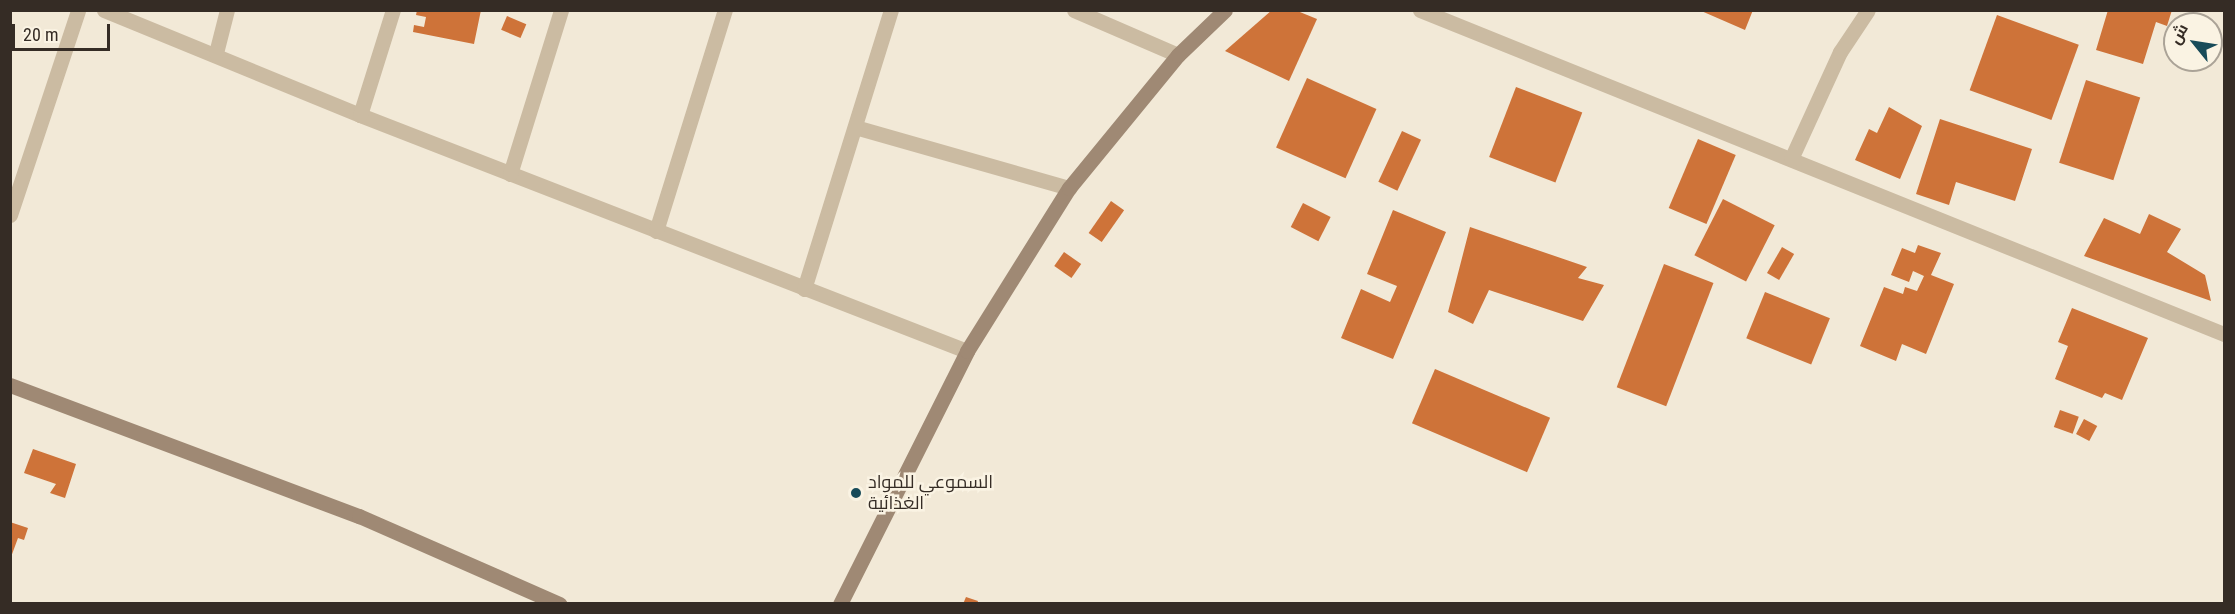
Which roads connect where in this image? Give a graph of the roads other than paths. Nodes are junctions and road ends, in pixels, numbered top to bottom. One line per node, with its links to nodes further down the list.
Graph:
1 (78, 10): 19 (street)
2 (104, 10): 12 (street)
3 (227, 10): 12 (street)
4 (393, 10): 14 (street)
5 (561, 10): 17 (street)
6 (725, 10): 20 (street)
7 (891, 10): 15 (street)
8 (1074, 10): 13 (street)
9 (1225, 10): 13 (street)
10 (1420, 10): 16 (street)
11 (1868, 10): 16 (street)
12 (216, 53): 14 (street)
13 (1178, 55): 18 (street)
14 (360, 115): 17 (street)
15 (855, 127): 18 (street); 21 (street)
16 (1791, 159): 22 (street)
17 (510, 174): 20 (street)
18 (1069, 188): 23 (street)
19 (10, 215)
20 (656, 231): 21 (street)
21 (804, 289): 23 (street)
22 (2224, 334)
23 (967, 351): 26 (street)
24 (10, 385): 25 (street)
25 (559, 603)
26 (840, 603)

